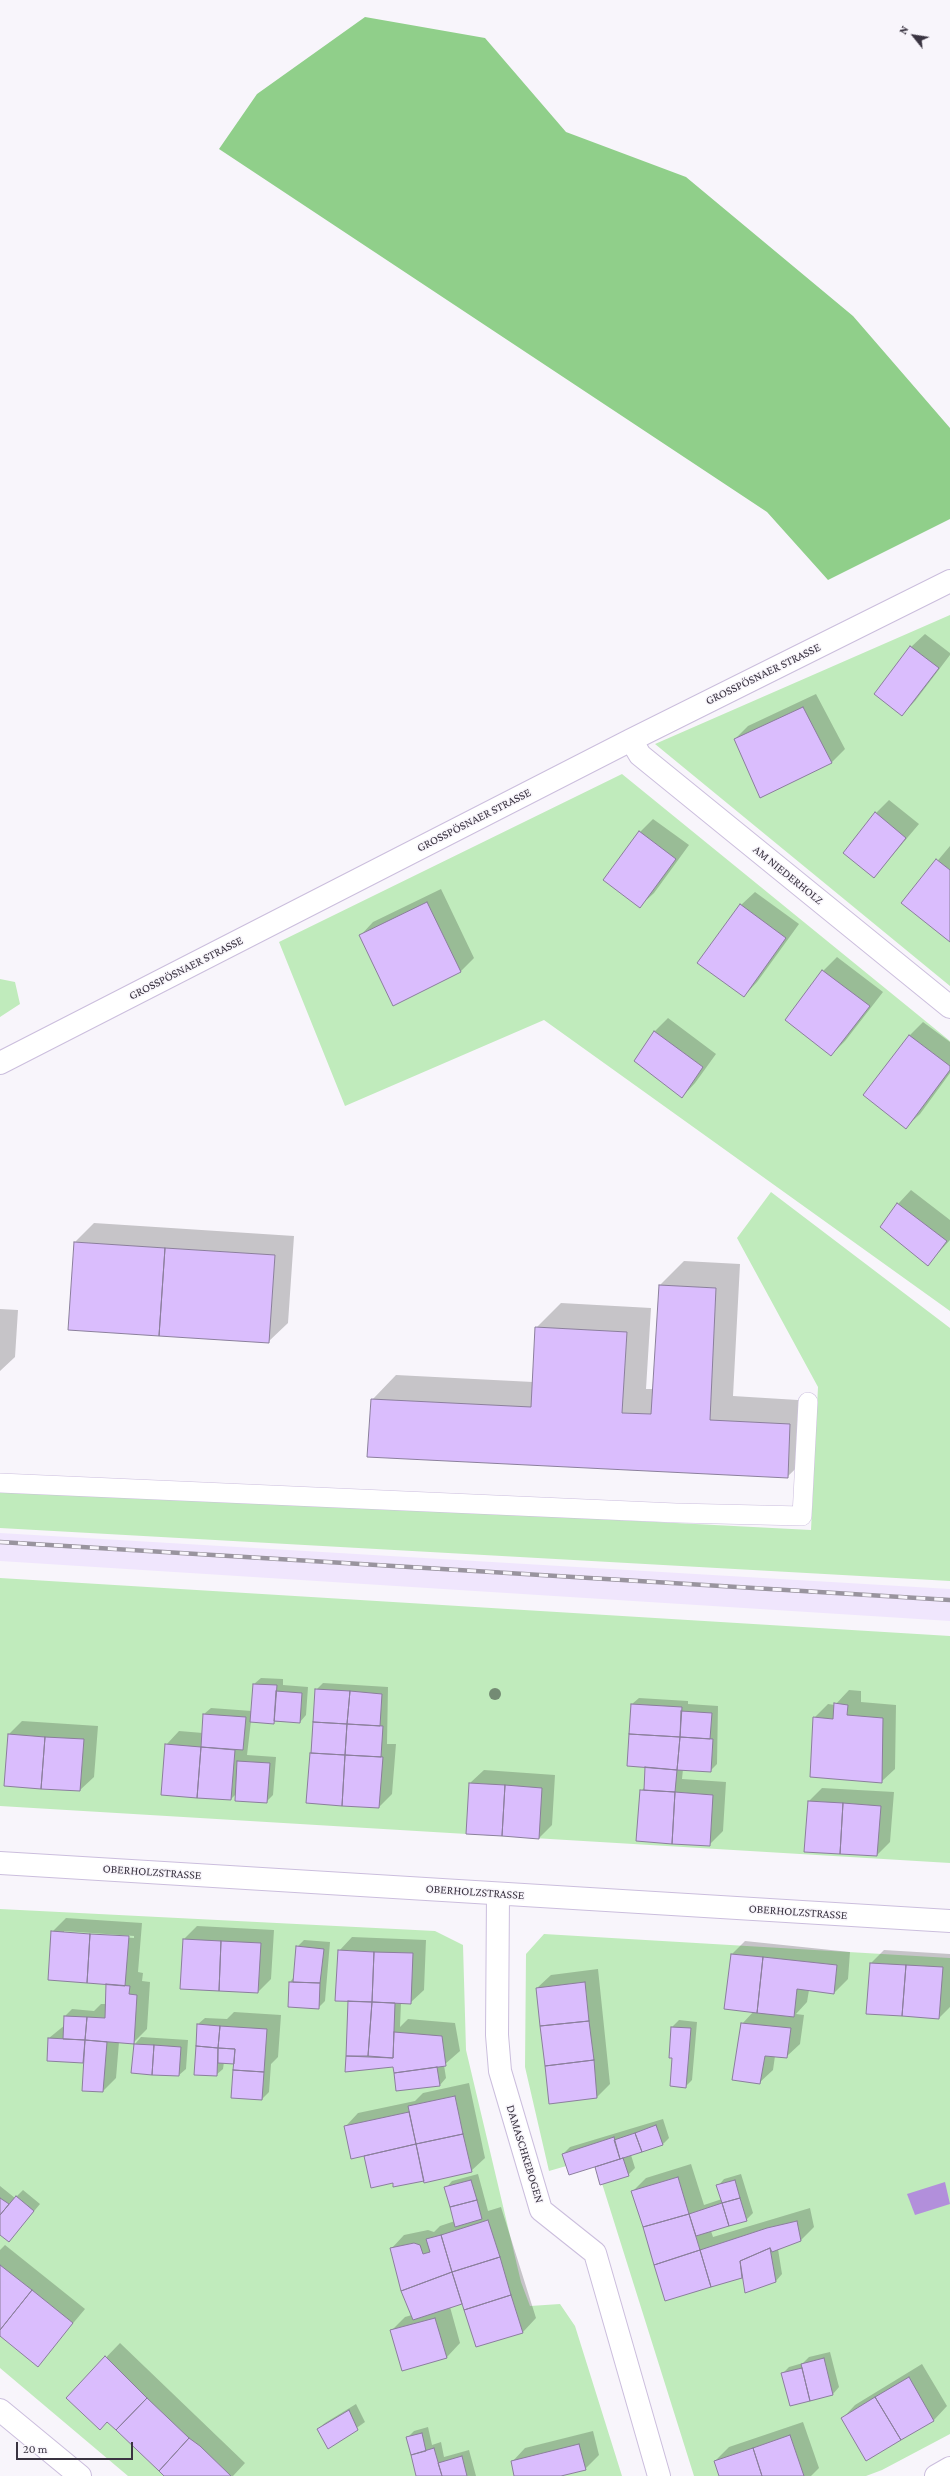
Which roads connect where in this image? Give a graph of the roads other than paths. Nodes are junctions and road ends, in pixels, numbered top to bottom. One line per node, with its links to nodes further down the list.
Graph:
1 (950, 581): 2 (street, GROSSPÖSNAER STRASSE)
2 (632, 740): 3 (street, AM NIEDERHOLZ); 4 (street, GROSSPÖSNAER STRASSE)
3 (950, 1007)
4 (0, 1063)
5 (808, 1402): 6 (lane)
6 (0, 1483)
7 (0, 1863): 8 (street, OBERHOLZSTRASSE)
8 (498, 1894): 9 (street, OBERHOLZSTRASSE); 13 (street, DAMASCHKEBOGEN)
9 (950, 1922)
10 (0, 2410): 12 (street)
11 (950, 2468): 14 (street)
12 (80, 2476)
13 (659, 2476)
14 (936, 2476)

